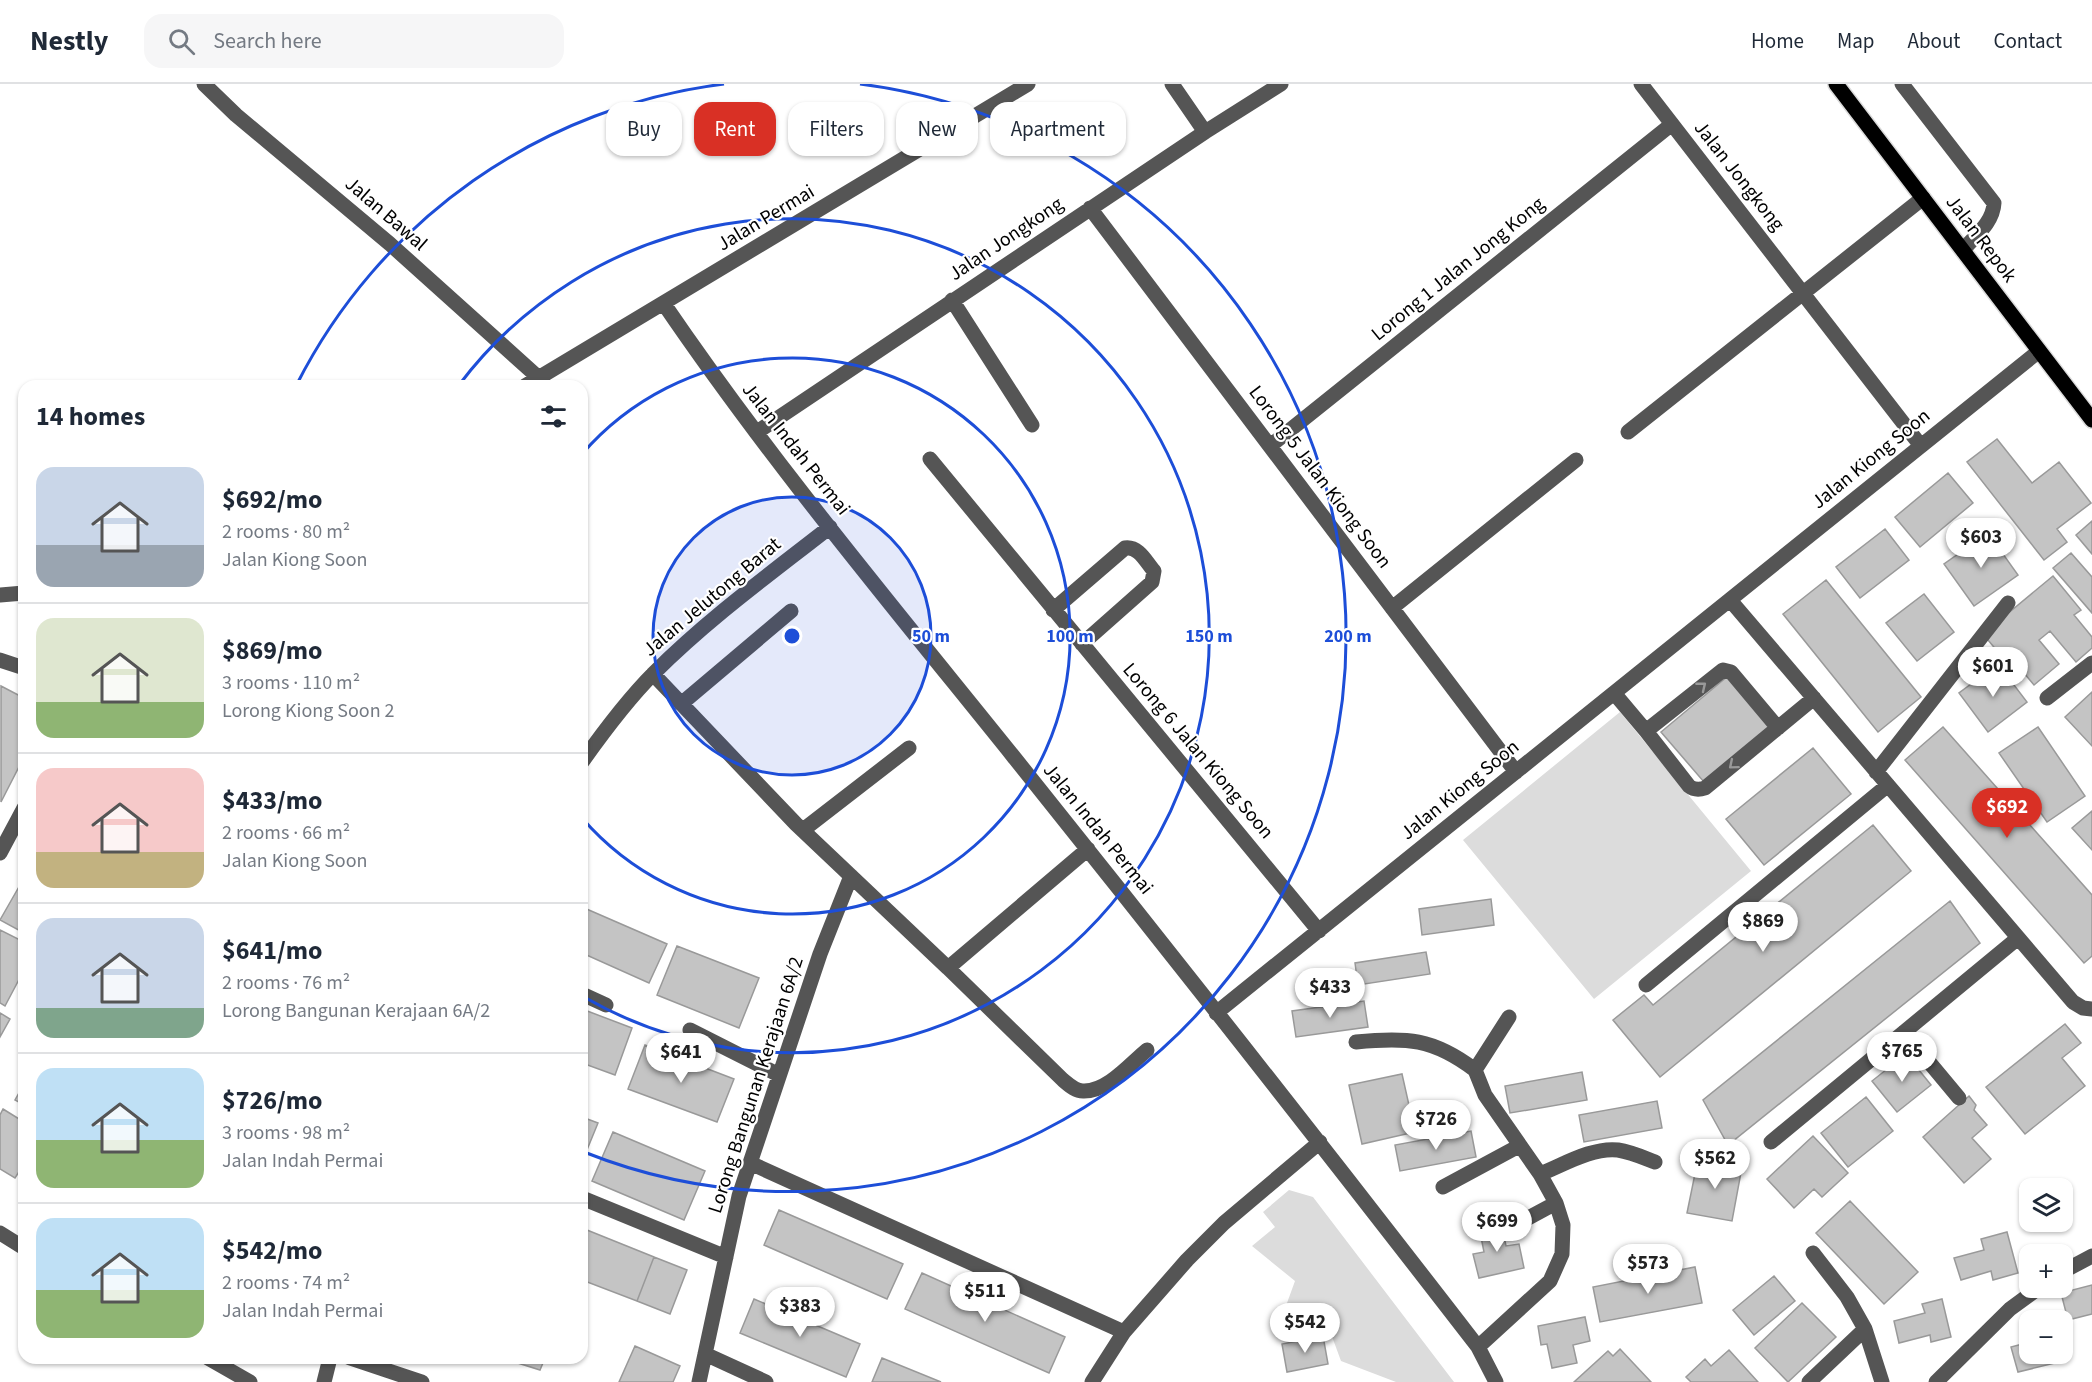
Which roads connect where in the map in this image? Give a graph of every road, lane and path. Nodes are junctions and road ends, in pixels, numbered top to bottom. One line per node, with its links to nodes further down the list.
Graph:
1 (204, 84): 17 (street, Jalan Bawal)
2 (1028, 84): 15 (street, Jalan Permai)
3 (1172, 84): 9 (street)
4 (1281, 84): 9 (street, Jalan Jongkong)
5 (1641, 84): 8 (street, Jalan Jongkong)
6 (1836, 84): 10 (main road, Jalan Repok)
7 (1902, 84): 12 (street)
8 (1672, 124): 13 (street, Jalan Jongkong); 23 (street, Lorong 1 Jalan Jong Kong)
9 (1205, 132): 11 (street, Jalan Jongkong)
10 (1923, 198): 12 (main road, Jalan Repok); 13 (street)
11 (1090, 208): 14 (street, Jalan Jongkong); 23 (street, Lorong 5 Jalan Kiong Soon)
12 (1963, 250): 16 (main road, Jalan Repok)
13 (1803, 294): 22 (street); 24 (street, Jalan Jongkong)
14 (952, 300): 20 (street); 21 (street, Jalan Jongkong)
15 (664, 304): 17 (street, Jalan Permai); 21 (street, Jalan Indah Permai)
16 (2039, 351): 19 (main road, Jalan Repok); 24 (street, Jalan Kiong Soon)
17 (539, 378): 18 (street, Jalan Permai)
18 (536, 380)
19 (2092, 420)
20 (1032, 425)
21 (757, 432): 27 (street, Jalan Indah Permai)
22 (1628, 432)
23 (1270, 446): 32 (street, Lorong 5 Jalan Kiong Soon)
24 (1921, 446): 30 (street, Jalan Kiong Soon)
25 (930, 459): 33 (street, Lorong 6 Jalan Kiong Soon)
26 (1576, 460): 32 (street)
27 (830, 527): 39 (street, Jalan Jelutong Barat); 53 (street, Jalan Indah Permai)
28 (18, 594): 29 (street)
29 (0, 595)
30 (1730, 600): 40 (street, Jalan Kiong Soon); 41 (street)
31 (2008, 603): 49 (street)
32 (1392, 608): 48 (street, Lorong 5 Jalan Kiong Soon)
33 (1053, 610): 35 (street, Lorong 6 Jalan Kiong Soon); 35 (street)
34 (791, 611): 43 (street)
35 (1082, 644): 56 (street, Lorong 6 Jalan Kiong Soon)
36 (0, 660): 38 (street)
37 (2092, 663): 42 (street)
38 (18, 667)
39 (653, 674): 43 (street); 47 (street, Jalan Jelutong Barat)
40 (1614, 693): 45 (street); 48 (street, Jalan Kiong Soon)
41 (1814, 698): 44 (street); 49 (street)
42 (2047, 698)
43 (681, 704): 52 (street)
44 (1778, 728): 45 (street, one-way to 44); 45 (street, one-way to 45)
45 (1646, 731)
46 (909, 748): 52 (street)
47 (588, 754)
48 (1516, 772): 56 (street, Jalan Kiong Soon)
49 (1876, 772): 50 (street)
50 (1888, 785): 57 (street); 59 (street)
51 (18, 819): 54 (street)
52 (803, 830): 55 (street)
53 (1088, 849): 58 (street); 63 (street, Jalan Indah Permai)
54 (0, 853)
55 (851, 876): 58 (street); 70 (street, Lorong Bangunan Kerajaan 6A/2)
56 (1318, 931): 63 (street, Jalan Kiong Soon)
57 (2018, 938): 62 (street); 66 (street)
58 (948, 968): 68 (street)
59 (1646, 985)
60 (588, 997): 61 (street)
61 (606, 1005)
62 (2092, 1009)
63 (1216, 1012): 72 (street, Jalan Indah Permai)
64 (1509, 1017): 69 (street)
65 (690, 1030): 70 (street)
66 (1904, 1032): 71 (street); 73 (street)
67 (1356, 1042): 69 (street)
68 (1146, 1050)
69 (1475, 1070): 74 (street)
70 (779, 1075): 76 (street, Lorong Bangunan Kerajaan 6A/2)
71 (1959, 1098)
72 (1320, 1142): 90 (street); 91 (street, Jalan Indah Permai)
73 (1771, 1142)
74 (1519, 1146): 77 (street); 78 (street)
75 (1654, 1162): 77 (street)
76 (750, 1163): 86 (street, Lorong Bangunan Kerajaan 6A/2); 90 (street)
77 (1540, 1174): 80 (street)
78 (1443, 1187)
79 (588, 1200): 86 (street)
80 (1556, 1203): 81 (street); 91 (street)
81 (1520, 1223)
82 (0, 1233): 83 (street)
83 (18, 1242)
84 (1812, 1253): 89 (street)
85 (2092, 1256): 87 (street)
86 (726, 1257): 92 (street, Lorong Bangunan Kerajaan 6A/2)
87 (2073, 1266)
88 (2025, 1298): 105 (street)
89 (1865, 1329): 103 (street); 104 (street)
90 (1124, 1332): 101 (street)
91 (1478, 1347): 102 (street, Jalan Indah Permai)
92 (705, 1354): 99 (street, Lorong Bangunan Kerajaan 6A/2); 100 (street)
93 (218, 1364): 96 (street)
94 (328, 1364): 97 (street)
95 (368, 1364): 98 (street)
96 (250, 1382)
97 (324, 1382)
98 (422, 1382)
99 (699, 1382)
100 (766, 1382)
101 (1092, 1382)
102 (1496, 1382)
103 (1809, 1382)
104 (1882, 1382)
105 (1936, 1382)

